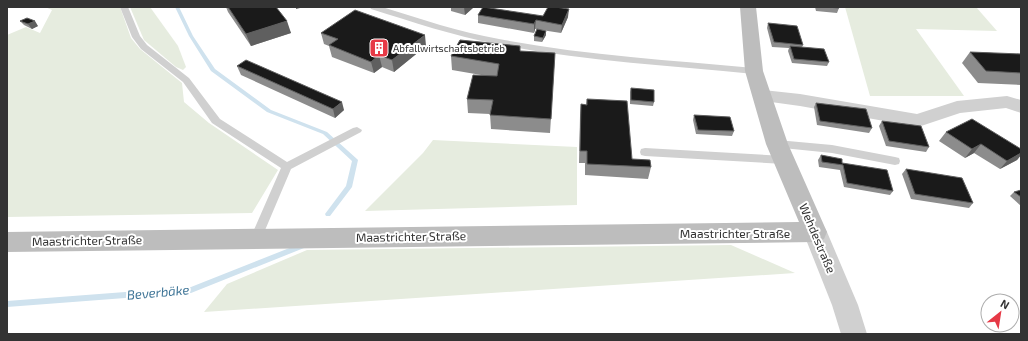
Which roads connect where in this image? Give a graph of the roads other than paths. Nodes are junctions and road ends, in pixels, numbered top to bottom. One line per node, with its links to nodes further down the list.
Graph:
1 (124, 7): 12 (lane)
2 (374, 7): 4 (lane)
3 (748, 7): 5 (street, Wehdestraße)
4 (389, 9): 5 (lane)
5 (754, 71): 6 (street, Wehdestraße)
6 (763, 96): 7 (street); 10 (street, Wehdestraße)
7 (1008, 100)
8 (356, 130): 12 (lane)
9 (645, 152): 10 (lane)
10 (781, 152): 11 (lane); 13 (street, Wehdestraße)
11 (894, 161)
12 (287, 167): 14 (lane)
13 (815, 232): 14 (street, Maastrichter Straße); 16 (street, Wehdestraße)
14 (256, 239): 15 (street, Maastrichter Straße)
15 (7, 242)
16 (854, 334)

